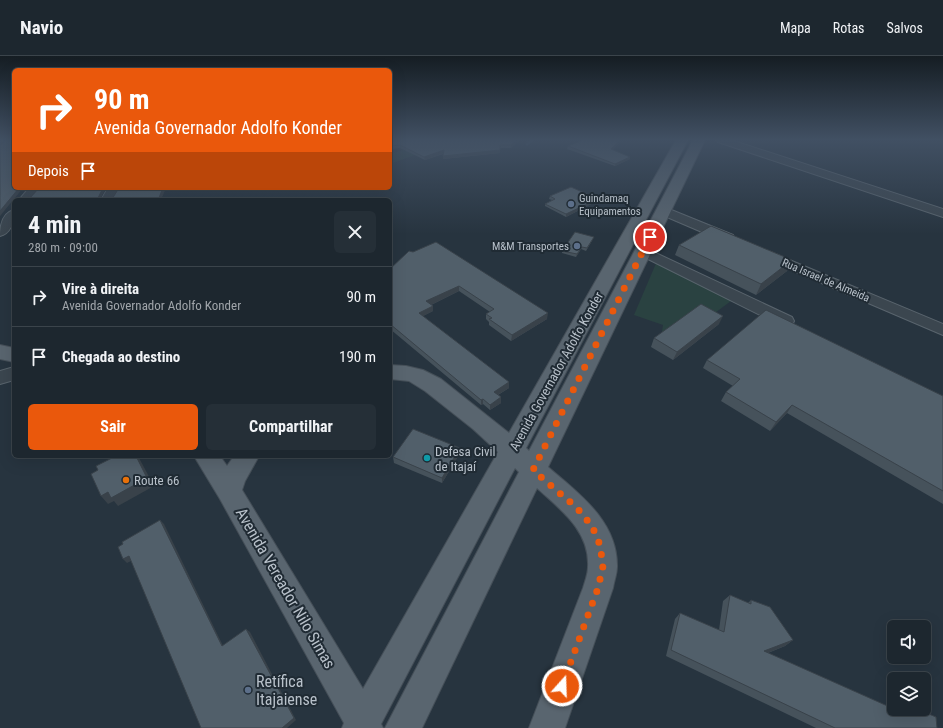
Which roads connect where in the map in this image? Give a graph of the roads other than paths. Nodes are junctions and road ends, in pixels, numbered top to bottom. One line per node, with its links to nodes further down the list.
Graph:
1 (665, 171): 24 (main road, Avenida Governador Adolfo Konder)
2 (684, 171): 8 (main road, Avenida Governador Adolfo Konder)
3 (818, 171): 9 (street)
4 (835, 171): 7 (street)
5 (33, 190): 6 (street)
6 (27, 198)
7 (943, 206)
8 (664, 211): 14 (street); 16 (main road, Avenida Governador Adolfo Konder)
9 (943, 212)
10 (12, 217): 11 (street)
11 (0, 232)
12 (12, 236): 13 (street)
13 (0, 239)
14 (739, 242)
15 (753, 248): 18 (street, Rua Israel de Almeida)
16 (643, 251): 17 (street); 28 (main road, Avenida Governador Adolfo Konder)
17 (801, 328)
18 (943, 330)
19 (0, 352): 20 (main road)
20 (12, 355)
21 (392, 372): 25 (main road)
22 (12, 374): 23 (street)
23 (0, 378)
24 (531, 417): 25 (main road); 28 (main road, Avenida Governador Adolfo Konder)
25 (481, 423): 28 (main road)
26 (207, 458): 29 (main road, Avenida Vereador Nilo Simas)
27 (246, 458): 29 (main road)
28 (523, 460): 30 (main road, Avenida Governador Adolfo Konder); 31 (main road, Avenida Governador Adolfo Konder); 32 (main road)
29 (230, 491): 30 (main road, Avenida Vereador Nilo Simas)
30 (363, 726)
31 (403, 728)
32 (547, 728)

